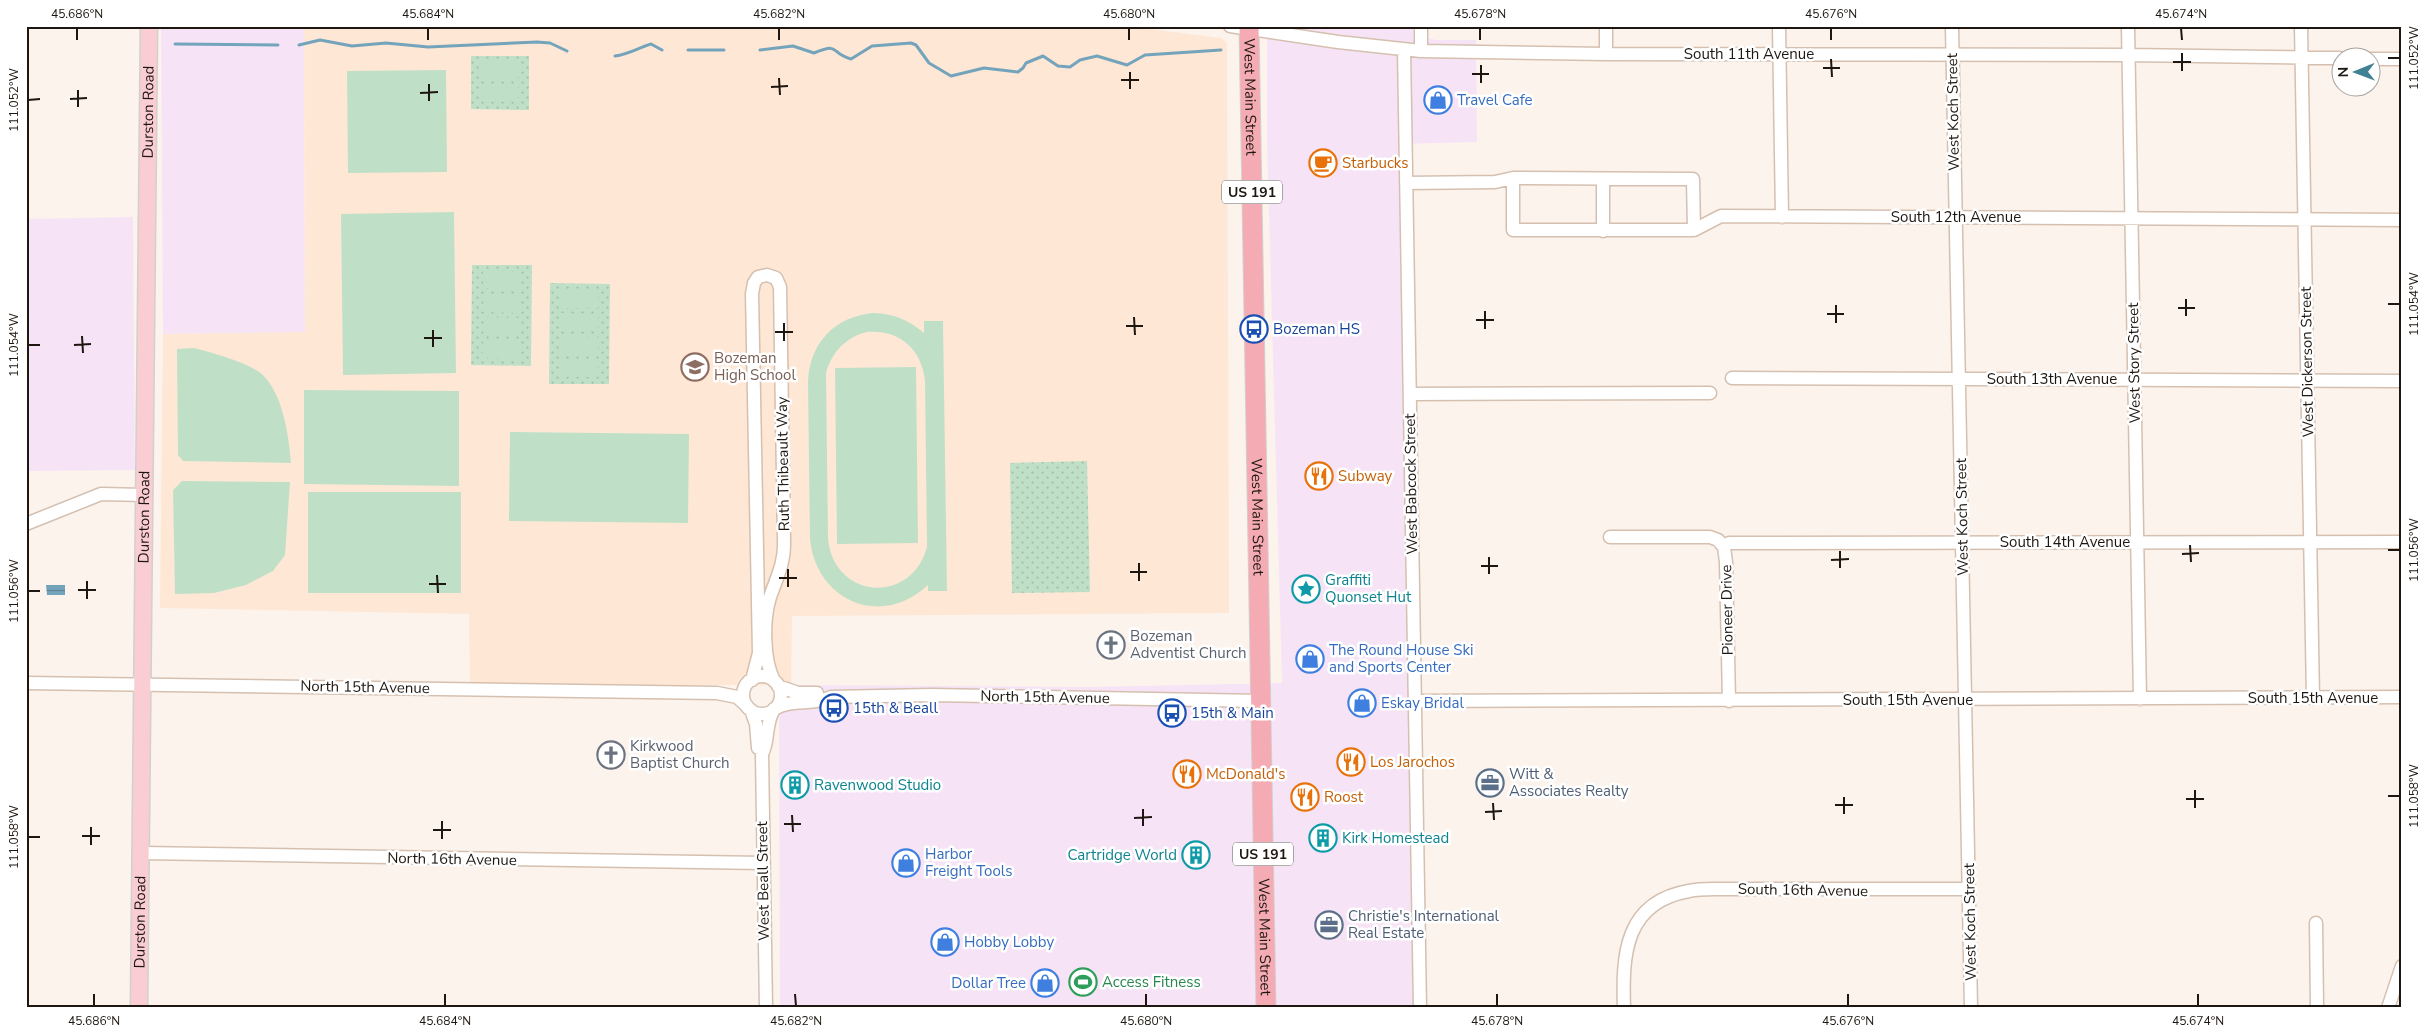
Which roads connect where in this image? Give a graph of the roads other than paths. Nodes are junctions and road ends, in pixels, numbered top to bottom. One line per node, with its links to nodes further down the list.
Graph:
1 (149, 26): 37 (main road, Durston Road)
2 (1230, 26): 9 (street, South 11th Avenue)
3 (1421, 26): 11 (street)
4 (1606, 26): 12 (street)
5 (1779, 26): 13 (street)
6 (1952, 26): 15 (street, West Koch Street)
7 (2128, 26): 14 (street, West Story Street)
8 (2301, 26): 16 (street, West Dickerson Street)
9 (1249, 28): 10 (street, South 11th Avenue); 55 (highway, West Main Street / US 191)
10 (1404, 50): 11 (street, South 11th Avenue); 22 (street, West Babcock Street)
11 (1421, 51): 12 (street, South 11th Avenue)
12 (1606, 54): 13 (street, South 11th Avenue)
13 (1780, 54): 15 (street, South 11th Avenue); 23 (street)
14 (2129, 55): 15 (street, South 11th Avenue); 16 (street, South 11th Avenue); 25 (street, West Story Street)
15 (1952, 56): 24 (street, West Koch Street)
16 (2301, 58): 17 (street, South 11th Avenue); 26 (street, West Dickerson Street)
17 (2330, 58)
18 (2380, 58): 19 (street)
19 (2402, 59)
20 (1513, 178): 21 (street); 22 (street); 29 (street, South 12th Avenue)
21 (1603, 179): 28 (street); 29 (street)
22 (1406, 183): 36 (street, West Babcock Street)
23 (1782, 217): 24 (street, South 12th Avenue); 28 (street, South 12th Avenue)
24 (1956, 217): 25 (street, South 12th Avenue); 31 (street, West Koch Street)
25 (2132, 219): 26 (street, South 12th Avenue); 32 (street, West Story Street)
26 (2304, 219): 27 (street, South 12th Avenue); 33 (street, West Dickerson Street)
27 (2402, 220)
28 (1694, 230): 29 (street, South 12th Avenue)
29 (1603, 231)
30 (1732, 378): 31 (street, South 13th Avenue)
31 (1959, 379): 32 (street, South 13th Avenue); 40 (street, West Koch Street)
32 (2135, 380): 33 (street, South 13th Avenue); 41 (street, West Story Street)
33 (2307, 381): 34 (street, South 13th Avenue); 42 (street, West Dickerson Street)
34 (2402, 381)
35 (1710, 393): 36 (street)
36 (1410, 394): 56 (street, West Babcock Street)
37 (144, 495): 38 (street); 47 (main road, Durston Road)
38 (26, 524)
39 (1610, 537): 57 (street, Pioneer Drive)
40 (1962, 542): 41 (street, South 14th Avenue); 44 (street, South 14th Avenue); 54 (street, West Koch Street)
41 (2137, 542): 42 (street, South 14th Avenue); 53 (street, West Story Street)
42 (2310, 542): 43 (street, South 14th Avenue); 52 (street, West Dickerson Street)
43 (2402, 542)
44 (1729, 543)
45 (750, 682): 48 (street); 48 (street, Ruth Thibeault Way); 49 (street, North 15th Avenue); 58 (street)
46 (26, 683): 47 (street, North 15th Avenue)
47 (143, 683): 49 (street, North 15th Avenue); 61 (main road, Durston Road)
48 (776, 683): 50 (street, North 15th Avenue); 59 (street)
49 (705, 692): 58 (street, North 15th Avenue)
50 (831, 697): 55 (street, North 15th Avenue); 59 (street, North 15th Avenue)
51 (2402, 697): 52 (street, South 15th Avenue)
52 (2313, 698): 53 (street, South 15th Avenue)
53 (2140, 699): 54 (street, South 15th Avenue)
54 (1965, 700): 57 (street, South 15th Avenue); 63 (street, West Koch Street)
55 (1260, 701): 68 (highway, West Main Street / US 191)
56 (1415, 701): 57 (street, South 15th Avenue); 69 (street, West Babcock Street)
57 (1729, 701)
58 (749, 708): 59 (street); 60 (street, West Beall Street)
59 (774, 710): 60 (street, West Beall Street)
60 (762, 754): 62 (street, West Beall Street)
61 (141, 854): 62 (street, North 16th Avenue); 66 (main road, Durston Road)
62 (763, 862): 67 (street, West Beall Street)
63 (1969, 889): 70 (street, South 16th Avenue); 71 (street, West Koch Street)
64 (2316, 923): 72 (street)
65 (2402, 966): 73 (street)
66 (139, 1008)
67 (766, 1008)
68 (1266, 1008)
69 (1420, 1008)
70 (1624, 1008)
71 (1971, 1008)
72 (2317, 1008)
73 (2388, 1008)

